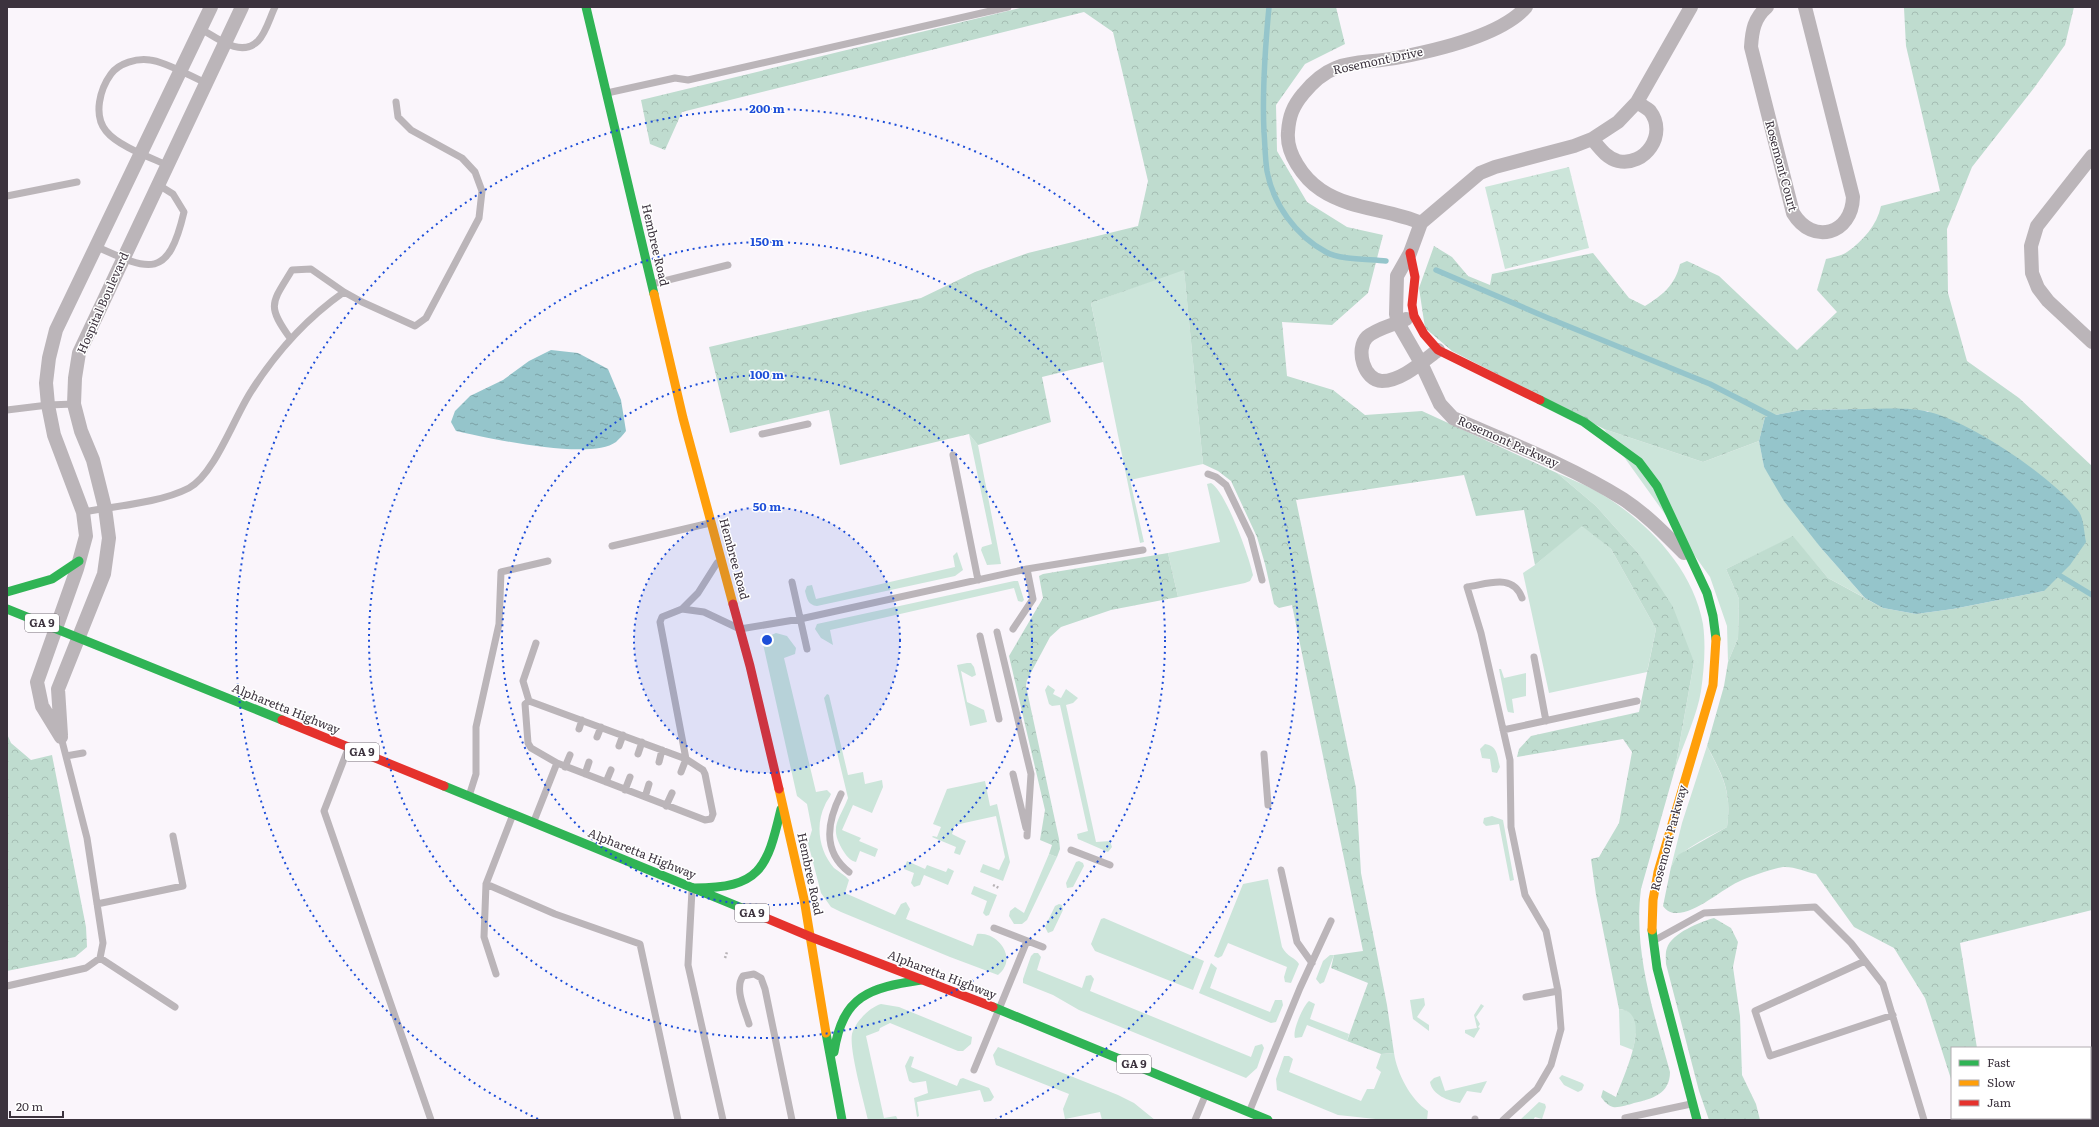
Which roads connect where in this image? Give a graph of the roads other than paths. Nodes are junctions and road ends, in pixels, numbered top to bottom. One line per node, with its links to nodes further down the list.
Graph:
1 (211, 7): 10 (street)
2 (242, 7): 11 (street, Hospital Boulevard)
3 (275, 7): 11 (lane)
4 (586, 7): 14 (main road, Hembree Road)
5 (1008, 7): 14 (lane)
6 (1526, 7): 24 (street, Rosemont Drive)
7 (1692, 7): 16 (street)
8 (1767, 7): 9 (street, Rosemont Court)
9 (1805, 7)
10 (201, 30): 11 (lane); 12 (street)
11 (225, 43): 13 (street, Hospital Boulevard)
12 (180, 72): 13 (lane); 18 (street); 18 (lane)
13 (206, 83): 20 (street, Hospital Boulevard)
14 (606, 93): 29 (main road, Hembree Road)
15 (396, 102): 30 (lane)
16 (1637, 102): 17 (street); 17 (street)
17 (1592, 139): 24 (street)
18 (141, 153): 20 (lane); 25 (street)
19 (2092, 156): 34 (street)
20 (167, 165): 22 (street, Hospital Boulevard)
21 (77, 182): 23 (lane)
22 (158, 184): 27 (street, Hospital Boulevard); 27 (lane)
23 (7, 196)
24 (1421, 222): 26 (street, Rosemont Parkway)
25 (95, 246): 27 (lane); 38 (street)
26 (1410, 254): 31 (main road, Rosemont Parkway); 32 (street, Rosemont Parkway)
27 (122, 258): 37 (street, Hospital Boulevard)
28 (728, 265): 29 (lane)
29 (652, 284): 46 (main road, Hembree Road)
30 (344, 292): 33 (lane); 33 (lane)
31 (1414, 316): 32 (street); 35 (main road, Rosemont Parkway)
32 (1398, 323): 36 (street, Rosemont Parkway); 36 (street)
33 (290, 338): 44 (lane)
34 (2092, 342)
35 (1438, 350): 36 (street); 51 (main road, Rosemont Parkway)
36 (1420, 363): 51 (street, Rosemont Parkway)
37 (74, 404): 38 (lane); 44 (street, Hospital Boulevard)
38 (48, 405): 39 (lane); 45 (street)
39 (7, 410)
40 (808, 424): 41 (lane)
41 (762, 434)
42 (953, 455): 54 (lane)
43 (1208, 474): 55 (lane)
44 (105, 508): 45 (lane); 67 (street, Hospital Boulevard)
45 (83, 512): 50 (street)
46 (712, 523): 47 (lane); 49 (main road, Hembree Road)
47 (612, 546)
48 (1143, 550): 53 (lane)
49 (721, 556): 60 (lane); 63 (main road, Hembree Road)
50 (79, 560): 57 (main road); 62 (street)
51 (1691, 560): 125 (main road, Rosemont Parkway)
52 (548, 561): 106 (lane)
53 (1027, 569): 54 (lane); 64 (lane)
54 (978, 580): 61 (lane)
55 (1262, 580)
56 (792, 582): 61 (lane)
57 (7, 592)
58 (1522, 598): 78 (lane)
59 (7, 609): 62 (main road, Alpharetta Highway / GA 9)
60 (682, 609): 63 (lane); 91 (lane)
61 (800, 619): 63 (lane); 69 (lane)
62 (56, 629): 67 (main road, Alpharetta Highway / GA 9); 80 (street)
63 (740, 629): 108 (main road, Hembree Road)
64 (1013, 629)
65 (997, 632): 99 (lane)
66 (980, 636): 73 (lane)
67 (78, 638): 80 (street, Hospital Boulevard); 83 (main road, Alpharetta Highway / GA 9)
68 (536, 643): 71 (lane)
69 (807, 649)
70 (1534, 657): 75 (lane)
71 (529, 701): 74 (lane); 94 (lane)
72 (1637, 701): 75 (lane)
73 (999, 719)
74 (582, 720): 76 (lane); 77 (lane)
75 (1546, 721): 78 (lane)
76 (601, 727): 79 (lane); 81 (lane)
77 (579, 729)
78 (1503, 730): 133 (lane)
79 (623, 735): 82 (lane); 84 (lane)
80 (61, 737): 90 (lane)
81 (597, 737)
82 (642, 742): 85 (lane); 87 (lane)
83 (349, 746): 106 (main road, Alpharetta Highway / GA 9); 145 (lane)
84 (619, 746)
85 (662, 750): 91 (lane); 93 (lane)
86 (83, 753): 90 (lane)
87 (638, 754)
88 (1264, 754): 109 (lane)
89 (570, 755): 95 (lane)
90 (66, 756): 120 (lane)
91 (686, 759): 97 (lane); 110 (lane)
92 (589, 762): 98 (lane)
93 (659, 762)
94 (557, 764): 95 (lane); 112 (lane)
95 (565, 767): 98 (lane)
96 (611, 770): 101 (lane)
97 (681, 772)
98 (584, 774): 101 (lane)
99 (1013, 774)
100 (630, 777): 103 (lane)
101 (606, 782): 103 (lane)
102 (649, 784): 107 (lane)
103 (625, 790): 107 (lane)
104 (672, 793): 110 (lane)
105 (840, 794): 117 (lane)
106 (469, 797): 111 (main road, Alpharetta Highway / GA 9)
107 (645, 797): 110 (lane)
108 (782, 805): 119 (main road); 123 (main road, Hembree Road)
109 (1268, 805)
110 (666, 806)
111 (513, 815): 112 (main road, Alpharetta Highway / GA 9); 118 (lane)
112 (533, 823): 119 (main road, Alpharetta Highway / GA 9)
113 (173, 836): 120 (lane)
114 (1071, 850): 115 (lane)
115 (1110, 865)
116 (1281, 870): 129 (lane)
117 (849, 872)
118 (486, 884): 130 (lane); 146 (lane)
119 (692, 888): 123 (main road, Alpharetta Highway / GA 9); 147 (lane)
120 (97, 904): 127 (lane)
121 (1331, 922): 129 (lane)
122 (994, 928): 124 (lane)
123 (811, 937): 131 (main road, Alpharetta Highway / GA 9); 139 (main road, Hembree Road)
124 (1027, 940): 126 (lane); 136 (lane)
125 (1653, 942): 128 (lane); 142 (main road, Rosemont Parkway)
126 (1043, 947)
127 (100, 958): 132 (lane); 135 (lane)
128 (1865, 961): 137 (lane); 137 (lane)
129 (1312, 963): 143 (lane)
130 (496, 974)
131 (921, 980): 136 (main road, Alpharetta Highway / GA 9); 139 (main road)
132 (7, 986)
133 (1558, 991): 134 (lane); 152 (lane)
134 (1526, 997)
135 (175, 1007)
136 (999, 1010): 140 (lane); 141 (main road, Alpharetta Highway / GA 9)
137 (1893, 1015): 154 (lane)
138 (748, 1024): 148 (lane)
139 (833, 1068): 149 (main road, Hembree Road)
140 (974, 1070)
141 (1206, 1094): 143 (main road, Alpharetta Highway / GA 9); 150 (lane)
142 (1693, 1103): 144 (lane); 153 (main road, Rosemont Parkway)
143 (1250, 1112): 151 (main road, Alpharetta Highway / GA 9)
144 (1624, 1118)
145 (432, 1120)
146 (678, 1120)
147 (723, 1120)
148 (792, 1120)
149 (842, 1120)
150 (1195, 1120)
151 (1268, 1120)
152 (1503, 1120)
153 (1697, 1120)
154 (1924, 1120)

